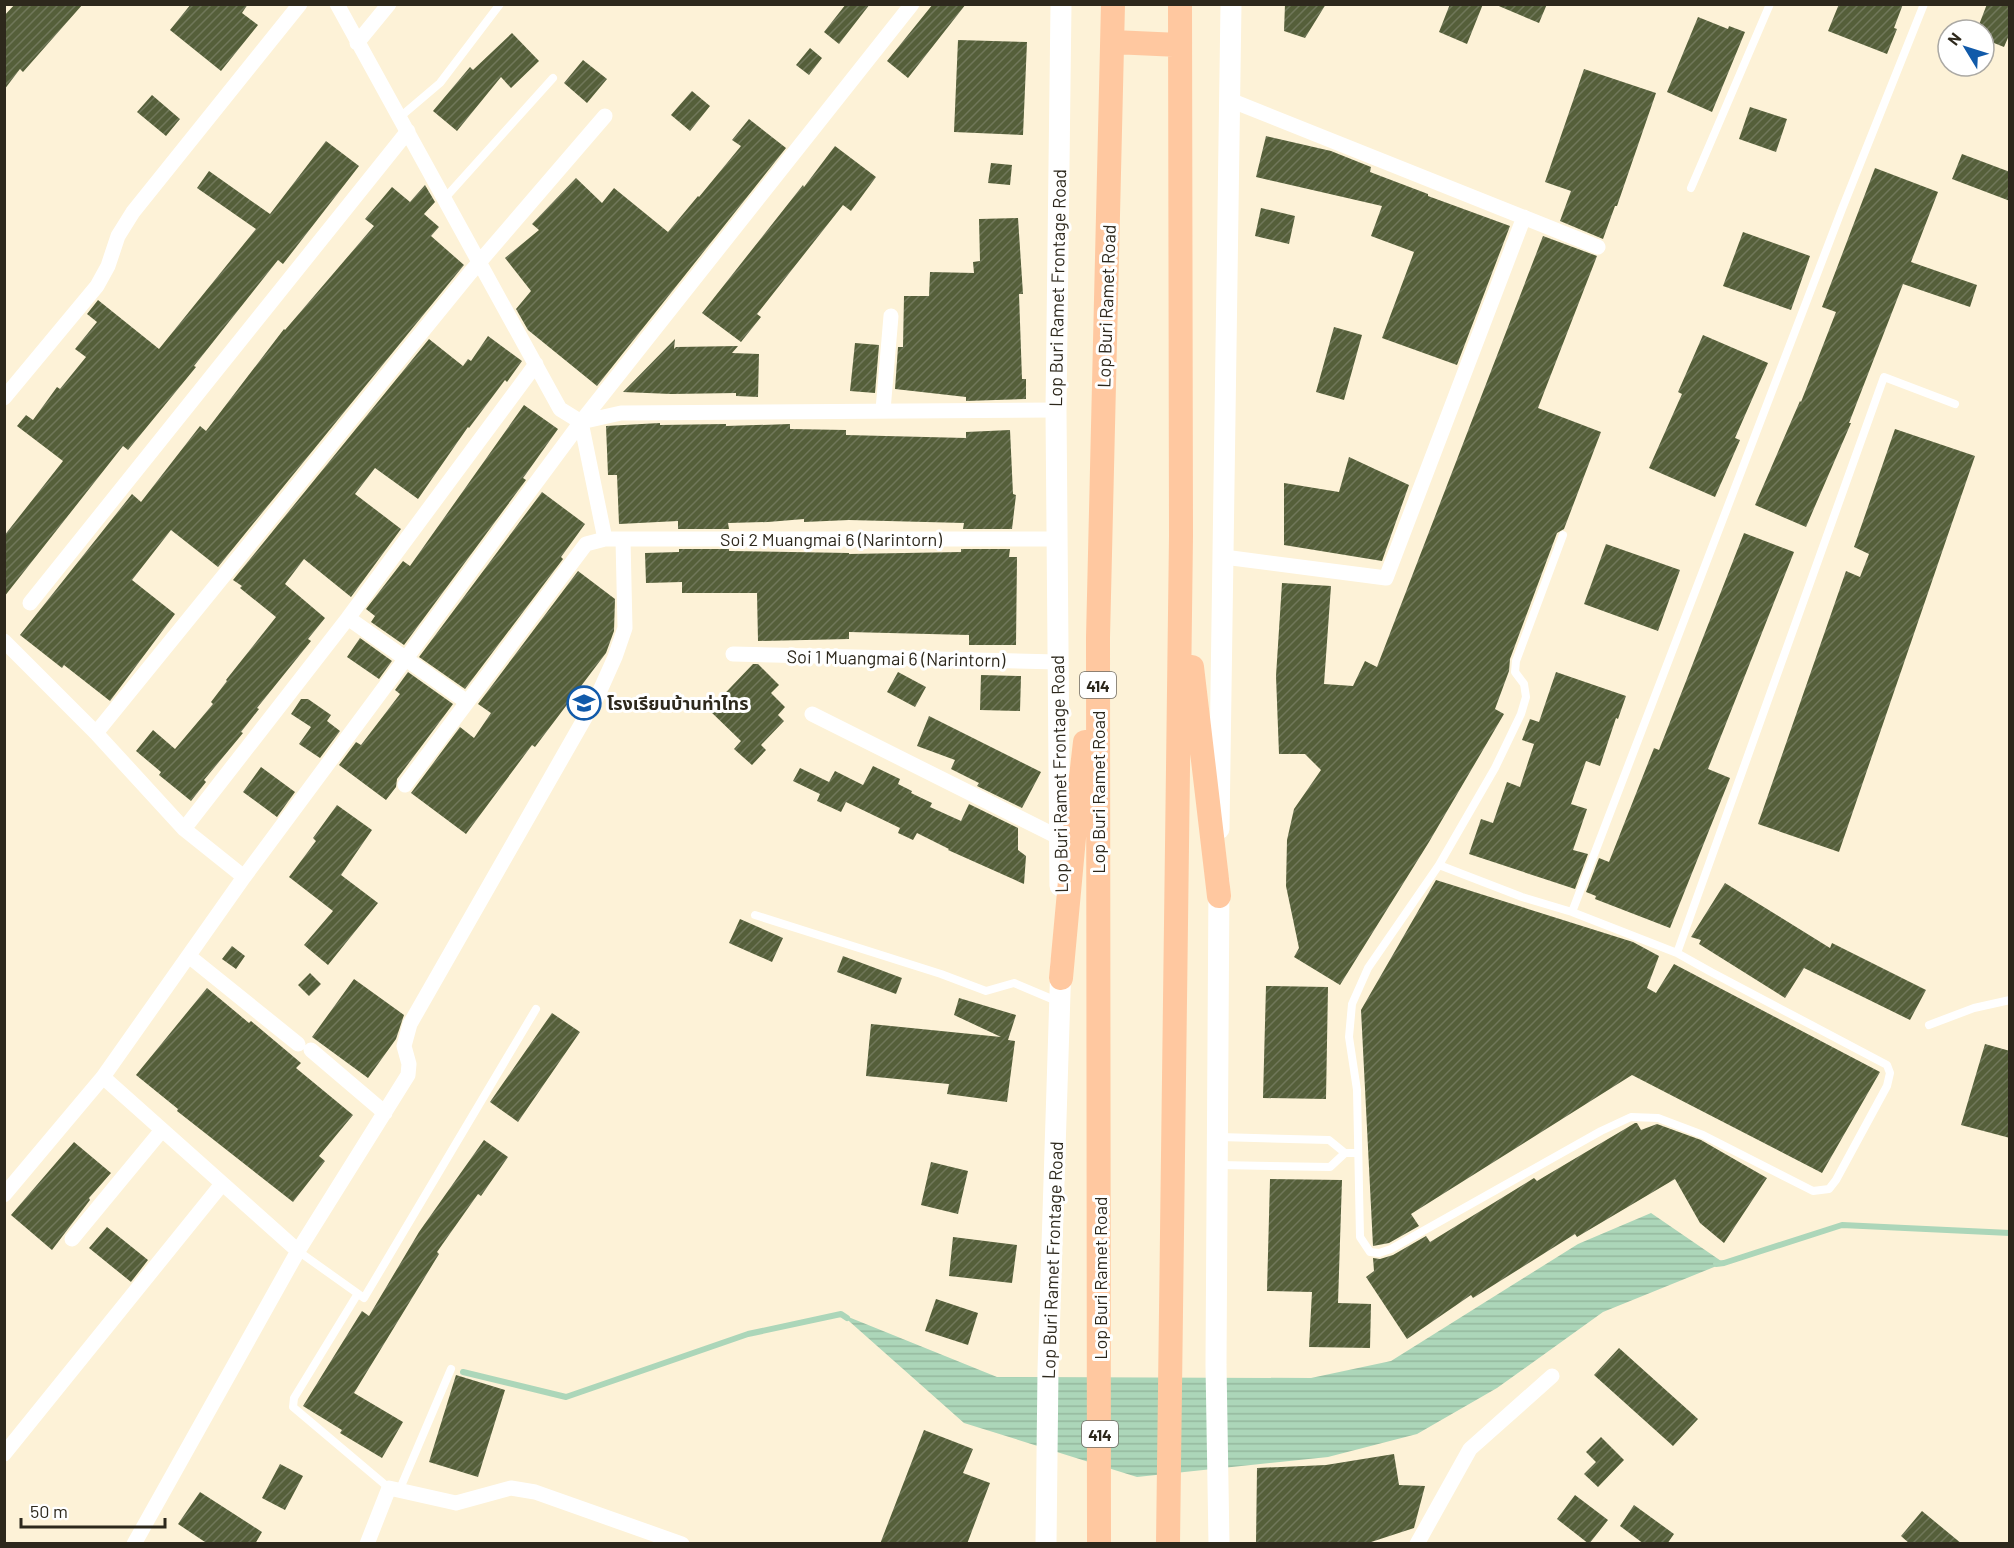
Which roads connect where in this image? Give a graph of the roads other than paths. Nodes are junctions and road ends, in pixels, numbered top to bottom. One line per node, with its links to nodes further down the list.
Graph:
1 (300, 4): 27 (street)
2 (337, 4): 13 (street)
3 (389, 4): 13 (street)
4 (500, 4): 18 (lane)
5 (912, 4): 31 (street)
6 (1061, 4): 30 (main road, Lop Buri Ramet Frontage Road / 414)
7 (1113, 4): 12 (main road, Lop Buri Ramet Road / 414)
8 (1180, 4): 14 (main road)
9 (1231, 4): 16 (main road)
10 (1770, 4): 20 (lane)
11 (1924, 4): 54 (lane)
12 (1113, 42): 14 (main road); 40 (main road, Lop Buri Ramet Road / 414)
13 (357, 43): 18 (street)
14 (1179, 45): 32 (main road)
15 (553, 78): 21 (lane)
16 (1230, 100): 22 (street); 37 (main road)
17 (605, 116): 24 (street)
18 (400, 117): 19 (street)
19 (408, 131): 21 (street); 38 (street)
20 (1691, 188)
21 (445, 198): 24 (street)
22 (1524, 217): 23 (street); 37 (street)
23 (1598, 247)
24 (480, 262): 26 (street); 47 (street)
25 (891, 316): 29 (street)
26 (536, 364): 31 (street); 39 (street)
27 (4, 398)
28 (1955, 404): 56 (lane)
29 (883, 410): 30 (street); 31 (street)
30 (1056, 410): 35 (main road, Lop Buri Ramet Frontage Road / 414)
31 (581, 422): 34 (street); 43 (street)
32 (1181, 536): 53 (main road); 83 (main road)
33 (1563, 536): 51 (lane)
34 (605, 539): 36 (street, Soi 2 Muangmai 6 (Narintorn)); 45 (street)
35 (1057, 539): 36 (street, Soi 2 Muangmai 6 (Narintorn)); 44 (main road, Lop Buri Ramet Frontage Road / 414)
36 (623, 540): 63 (street)
37 (1224, 557): 53 (main road)
38 (30, 603)
39 (348, 618): 43 (street); 49 (street)
40 (1098, 638): 58 (main road); 82 (main road, Lop Buri Ramet Road / 414)
41 (4, 641): 47 (street)
42 (733, 654): 44 (street, Soi 1 Muangmai 6 (Narintorn))
43 (405, 658): 45 (street); 52 (street)
44 (1058, 662): 50 (main road, Lop Buri Ramet Frontage Road / 414)
45 (467, 702): 48 (street)
46 (812, 714): 50 (street)
47 (96, 733): 49 (street)
48 (405, 785)
49 (184, 829): 52 (street)
50 (1060, 838): 58 (main road, Lop Buri Ramet Frontage Road / 414)
51 (1439, 865): 54 (lane); 67 (lane)
52 (244, 876): 57 (street)
53 (1219, 896): 65 (main road)
54 (1572, 912): 56 (lane)
55 (755, 915): 58 (lane)
56 (1677, 953): 67 (lane)
57 (190, 957): 62 (street); 63 (street)
58 (1061, 990): 81 (main road, Lop Buri Ramet Frontage Road / 414)
59 (2010, 1000): 61 (lane)
60 (536, 1009): 73 (lane)
61 (1929, 1025)
62 (103, 1077): 64 (street); 70 (street)
63 (385, 1113): 72 (street)
64 (162, 1130): 69 (street); 71 (street)
65 (1218, 1137): 66 (lane); 68 (main road)
66 (1345, 1153): 67 (lane); 68 (lane)
67 (1358, 1153)
68 (1217, 1165): 84 (main road)
69 (222, 1184): 72 (street); 76 (street)
70 (4, 1195)
71 (72, 1239)
72 (298, 1251): 73 (lane); 78 (street)
73 (357, 1294): 77 (lane)
74 (451, 1369): 77 (lane)
75 (1552, 1376): 85 (street)
76 (4, 1454)
77 (394, 1490): 79 (street); 80 (street)
78 (134, 1544)
79 (368, 1544)
80 (682, 1544)
81 (1046, 1544)
82 (1099, 1544)
83 (1167, 1544)
84 (1219, 1544)
85 (1417, 1544)

